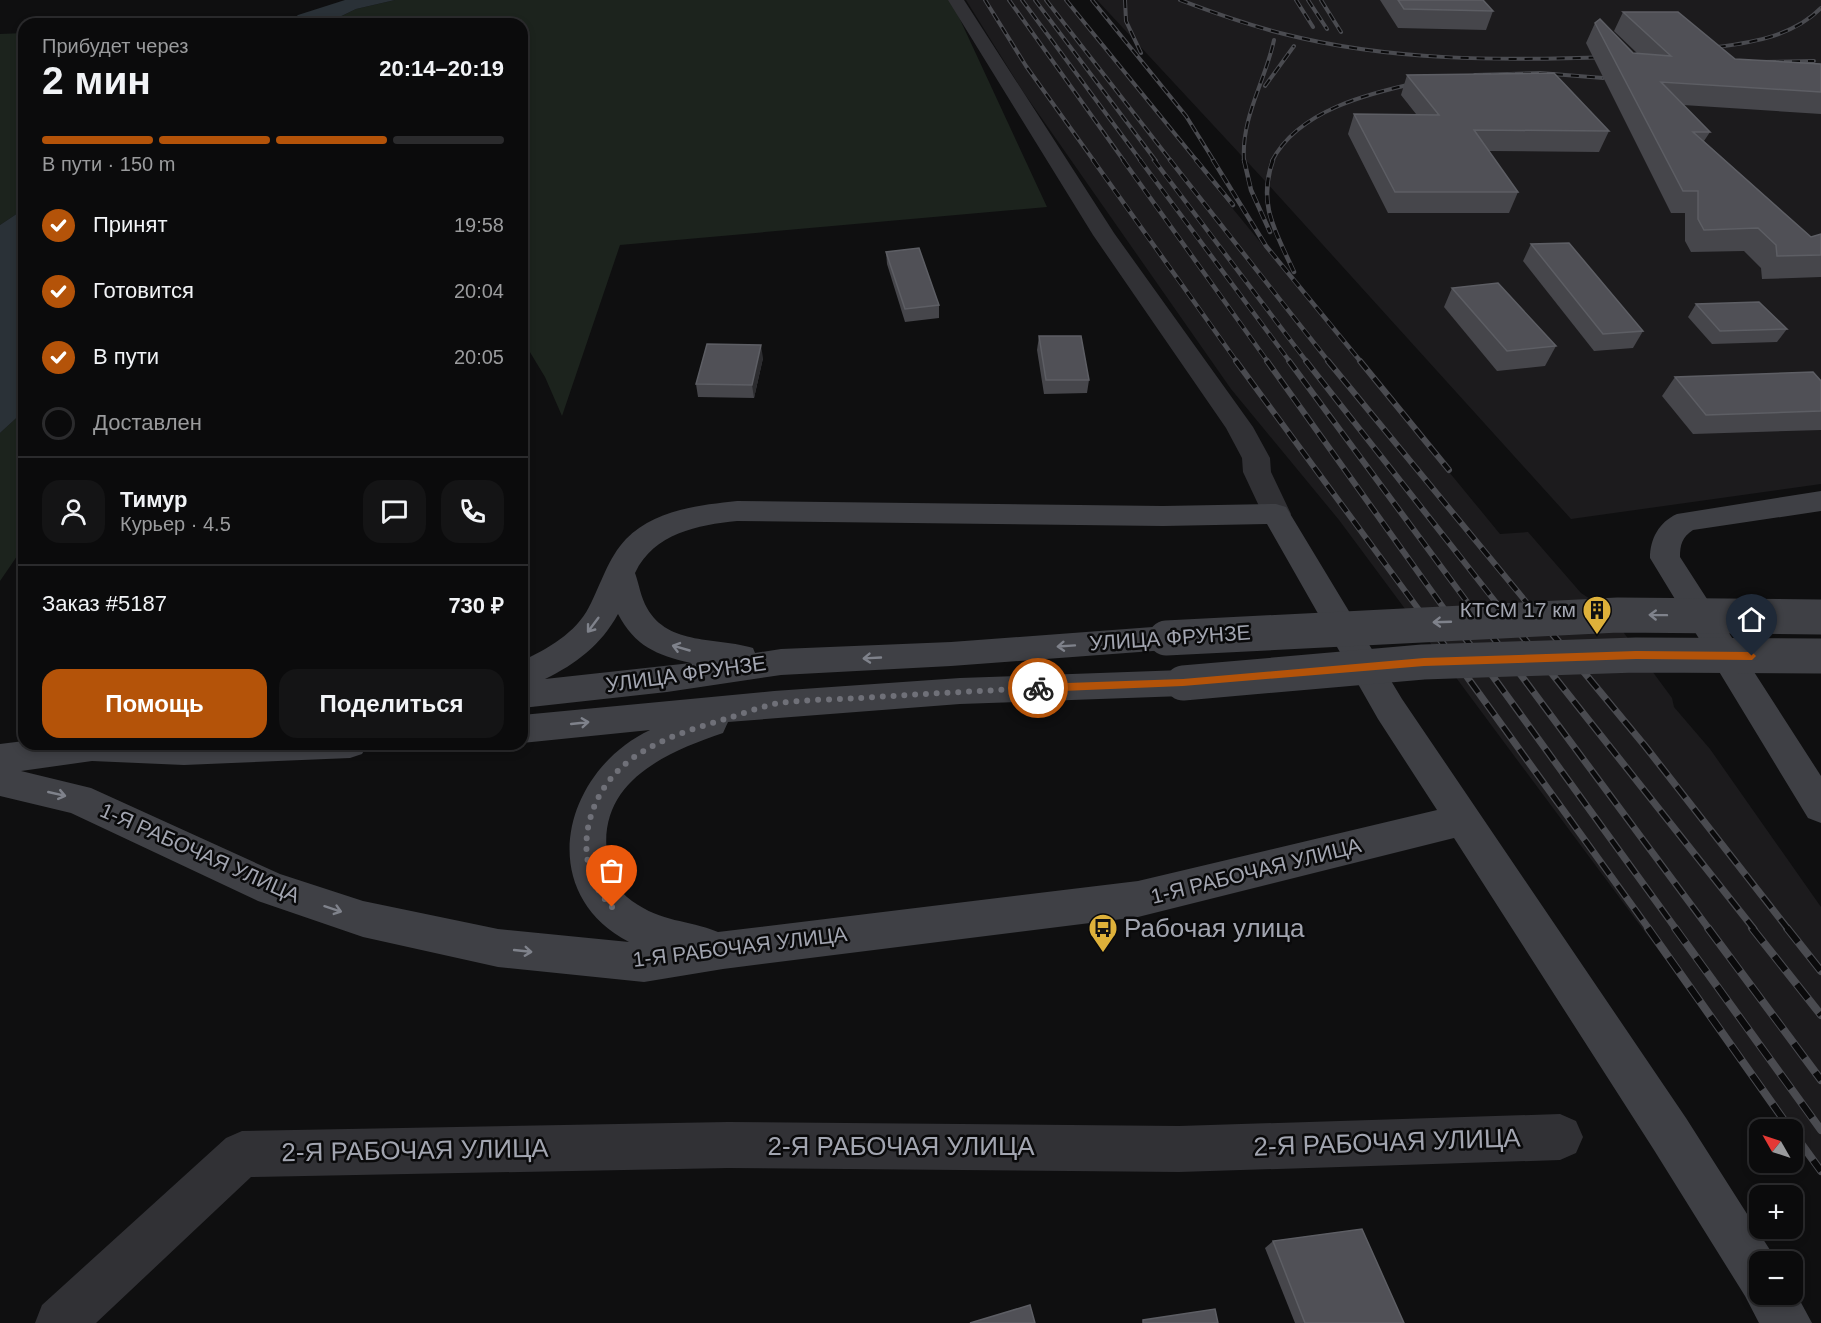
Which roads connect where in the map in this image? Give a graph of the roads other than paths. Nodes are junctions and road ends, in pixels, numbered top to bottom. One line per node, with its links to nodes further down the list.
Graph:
1 (956, 0): 3 (street)
2 (1821, 501): 17 (main road)
3 (1276, 514): 4 (main road); 18 (main road)
4 (620, 573): 7 (main road, one-way to 4); 8 (main road, one-way to 8)
5 (1821, 617): 7 (main road, УЛИЦА ФРУНЗЕ, one-way to 7, bridge)
6 (1821, 656): 10 (main road, УЛИЦА ФРУНЗЕ, bridge)
7 (781, 662): 9 (main road, УЛИЦА ФРУНЗЕ)
8 (528, 672)
9 (528, 694)
10 (774, 704): 11 (main road, УЛИЦА ФРУНЗЕ, one-way to 10); 19 (main road)
11 (528, 728)
12 (73, 750): 15 (main road)
13 (168, 750): 14 (main road)
14 (208, 750)
15 (0, 759)
16 (0, 781): 19 (main road, 1-Я РАБОЧАЯ УЛИЦА, one-way to 19)
17 (1821, 807)
18 (1463, 820): 19 (main road, 1-Я РАБОЧАЯ УЛИЦА); 21 (main road)
19 (723, 950)
20 (1560, 1137): 23 (street, 2-Я РАБОЧАЯ УЛИЦА)
21 (1749, 1260)
22 (1776, 1305): 24 (main road)
23 (60, 1323)
24 (1787, 1323)

